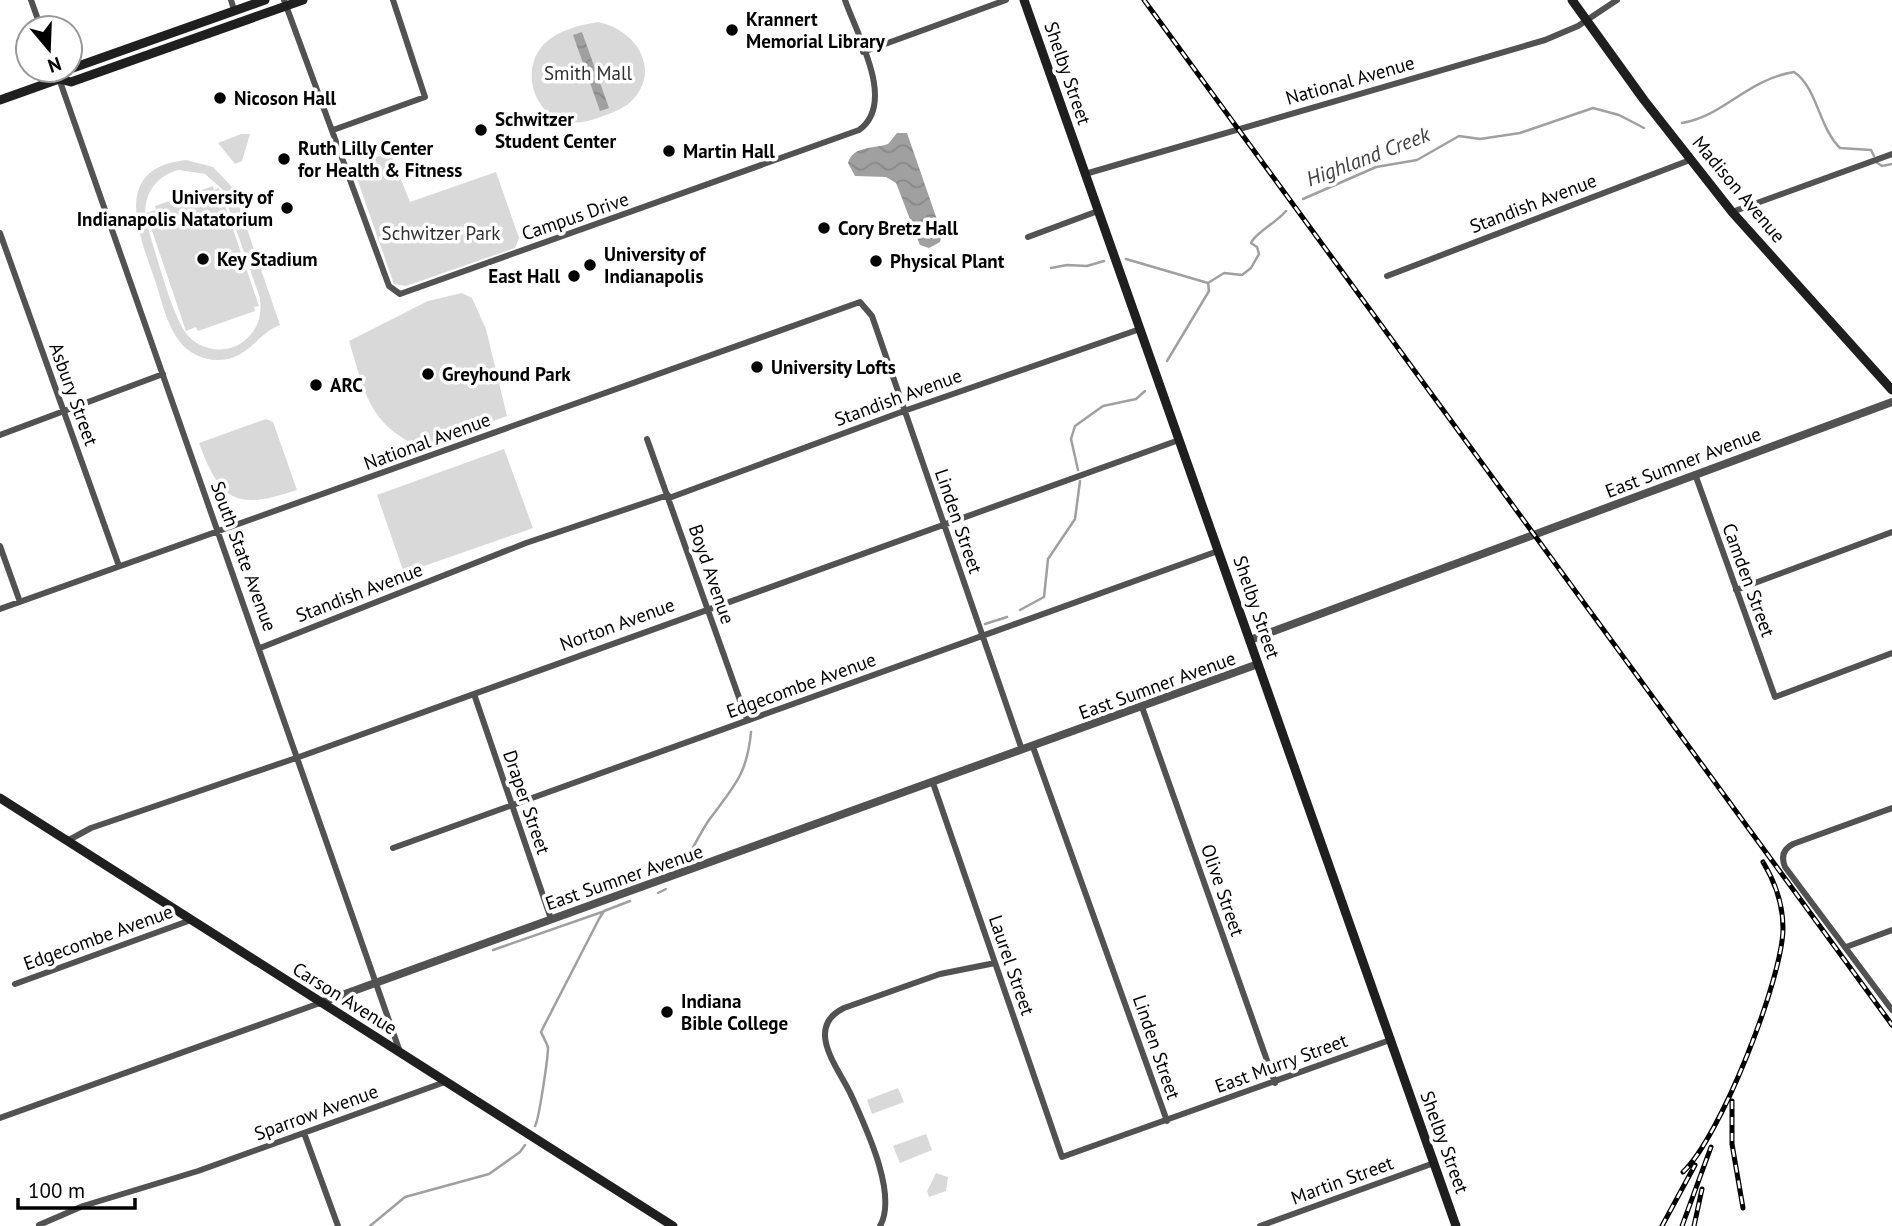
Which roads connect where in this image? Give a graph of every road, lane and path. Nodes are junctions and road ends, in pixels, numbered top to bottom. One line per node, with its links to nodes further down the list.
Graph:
1 (231, 0): 11 (street)
2 (265, 0): 11 (main road)
3 (303, 0): 10 (main road)
4 (393, 0): 19 (street)
5 (845, 0): 13 (street)
6 (1006, 0): 13 (street)
7 (1024, 0): 22 (main road, Shelby Street)
8 (1572, 0): 12 (main road, Madison Avenue)
9 (1616, 0): 12 (street, National Avenue)
10 (285, 3): 15 (main road); 19 (street, Campus Drive)
11 (234, 10): 14 (main road)
12 (1587, 20): 21 (main road, Madison Avenue); 22 (street, National Avenue)
13 (863, 52): 19 (street, Campus Drive)
14 (84, 65)
15 (84, 77)
16 (37, 84): 18 (main road)
17 (61, 84): 30 (street, South State Avenue)
18 (0, 100)
19 (333, 130)
20 (1892, 154): 24 (street)
21 (1690, 160): 24 (main road, Madison Avenue); 27 (street, Standish Avenue)
22 (1085, 174): 23 (main road, Shelby Street)
23 (1098, 212): 26 (street); 29 (main road, Shelby Street)
24 (1732, 212): 31 (main road, Madison Avenue)
25 (0, 233): 34 (street, Asbury Street)
26 (1028, 237)
27 (1387, 276)
28 (863, 303): 33 (street, Linden Street); 41 (street, National Avenue)
29 (1140, 329): 33 (street, Standish Avenue); 37 (main road, Shelby Street)
30 (163, 374): 34 (street); 41 (street, South State Avenue)
31 (1892, 390)
32 (1892, 402): 38 (street, East Sumner Avenue)
33 (904, 411): 39 (street, Standish Avenue); 40 (street, Linden Street)
34 (65, 413): 35 (street); 45 (street, Asbury Street)
35 (0, 435)
36 (648, 439): 39 (street, Boyd Avenue)
37 (1179, 440): 40 (street, Norton Avenue); 44 (main road, Shelby Street)
38 (1695, 474): 46 (street, Camden Street); 51 (street, East Sumner Avenue)
39 (668, 497): 48 (street, Boyd Avenue); 52 (street, Standish Avenue)
40 (944, 524): 48 (street, Norton Avenue); 50 (street, Linden Street)
41 (218, 531): 45 (street, National Avenue); 52 (street, South State Avenue)
42 (1892, 532): 46 (street)
43 (0, 546): 47 (street)
44 (1218, 551): 50 (street, Edgecombe Avenue); 51 (main road, Shelby Street)
45 (118, 566): 47 (street, National Avenue)
46 (1736, 590): 53 (street, Camden Street)
47 (20, 602): 49 (street, National Avenue)
48 (707, 608): 55 (street, Norton Avenue); 57 (street, Boyd Avenue)
49 (0, 609)
50 (983, 637): 57 (street, Edgecombe Avenue); 59 (street, Linden Street)
51 (1250, 640): 54 (main road, Shelby Street)
52 (260, 648): 60 (street, South State Avenue)
53 (1892, 653)
54 (1258, 664): 56 (street, East Sumner Avenue); 76 (main road, Shelby Street)
55 (474, 694): 60 (street, Norton Avenue); 63 (street, Draper Street)
56 (1142, 707): 58 (street, East Sumner Avenue); 79 (street, Olive Street)
57 (747, 720): 63 (street, Edgecombe Avenue)
58 (1034, 747): 59 (street, East Sumner Avenue); 81 (street, Linden Street)
59 (1022, 751): 61 (street, East Sumner Avenue)
60 (299, 757): 65 (street, Norton Avenue); 72 (street, South State Avenue)
61 (933, 783): 67 (street, East Sumner Avenue); 71 (street, Laurel Street)
62 (0, 798): 65 (main road, Carson Avenue)
63 (512, 805): 66 (street, Edgecombe Avenue); 67 (street, Draper Street)
64 (1892, 808): 70 (street)
65 (67, 841): 68 (main road, Carson Avenue)
66 (393, 848)
67 (551, 919): 72 (street, East Sumner Avenue)
68 (191, 920): 73 (street, Edgecombe Avenue); 74 (main road, Carson Avenue)
69 (1892, 930): 70 (street)
70 (1846, 947): 75 (street)
71 (995, 963): 83 (street, Laurel Street); 88 (street)
72 (376, 982): 74 (street, East Sumner Avenue); 77 (street, South State Avenue)
73 (15, 984)
74 (320, 1003): 77 (main road, Carson Avenue); 80 (street, East Sumner Avenue)
75 (1892, 1010)
76 (1391, 1040): 79 (street, East Murry Street); 84 (main road, Shelby Street)
77 (401, 1054): 78 (main road, Carson Avenue)
78 (445, 1082): 82 (street, Sparrow Avenue); 87 (main road, Carson Avenue)
79 (1275, 1083): 81 (street, East Murry Street)
80 (0, 1118)
81 (1167, 1121): 83 (street, East Murry Street)
82 (304, 1133): 85 (street, Sparrow Avenue); 86 (street)
83 (1062, 1157)
84 (1434, 1163): 89 (street, Martin Street); 90 (main road, Shelby Street)
85 (39, 1225)
86 (338, 1226)
87 (673, 1226)
88 (880, 1226)
89 (1260, 1226)
90 (1456, 1226)

